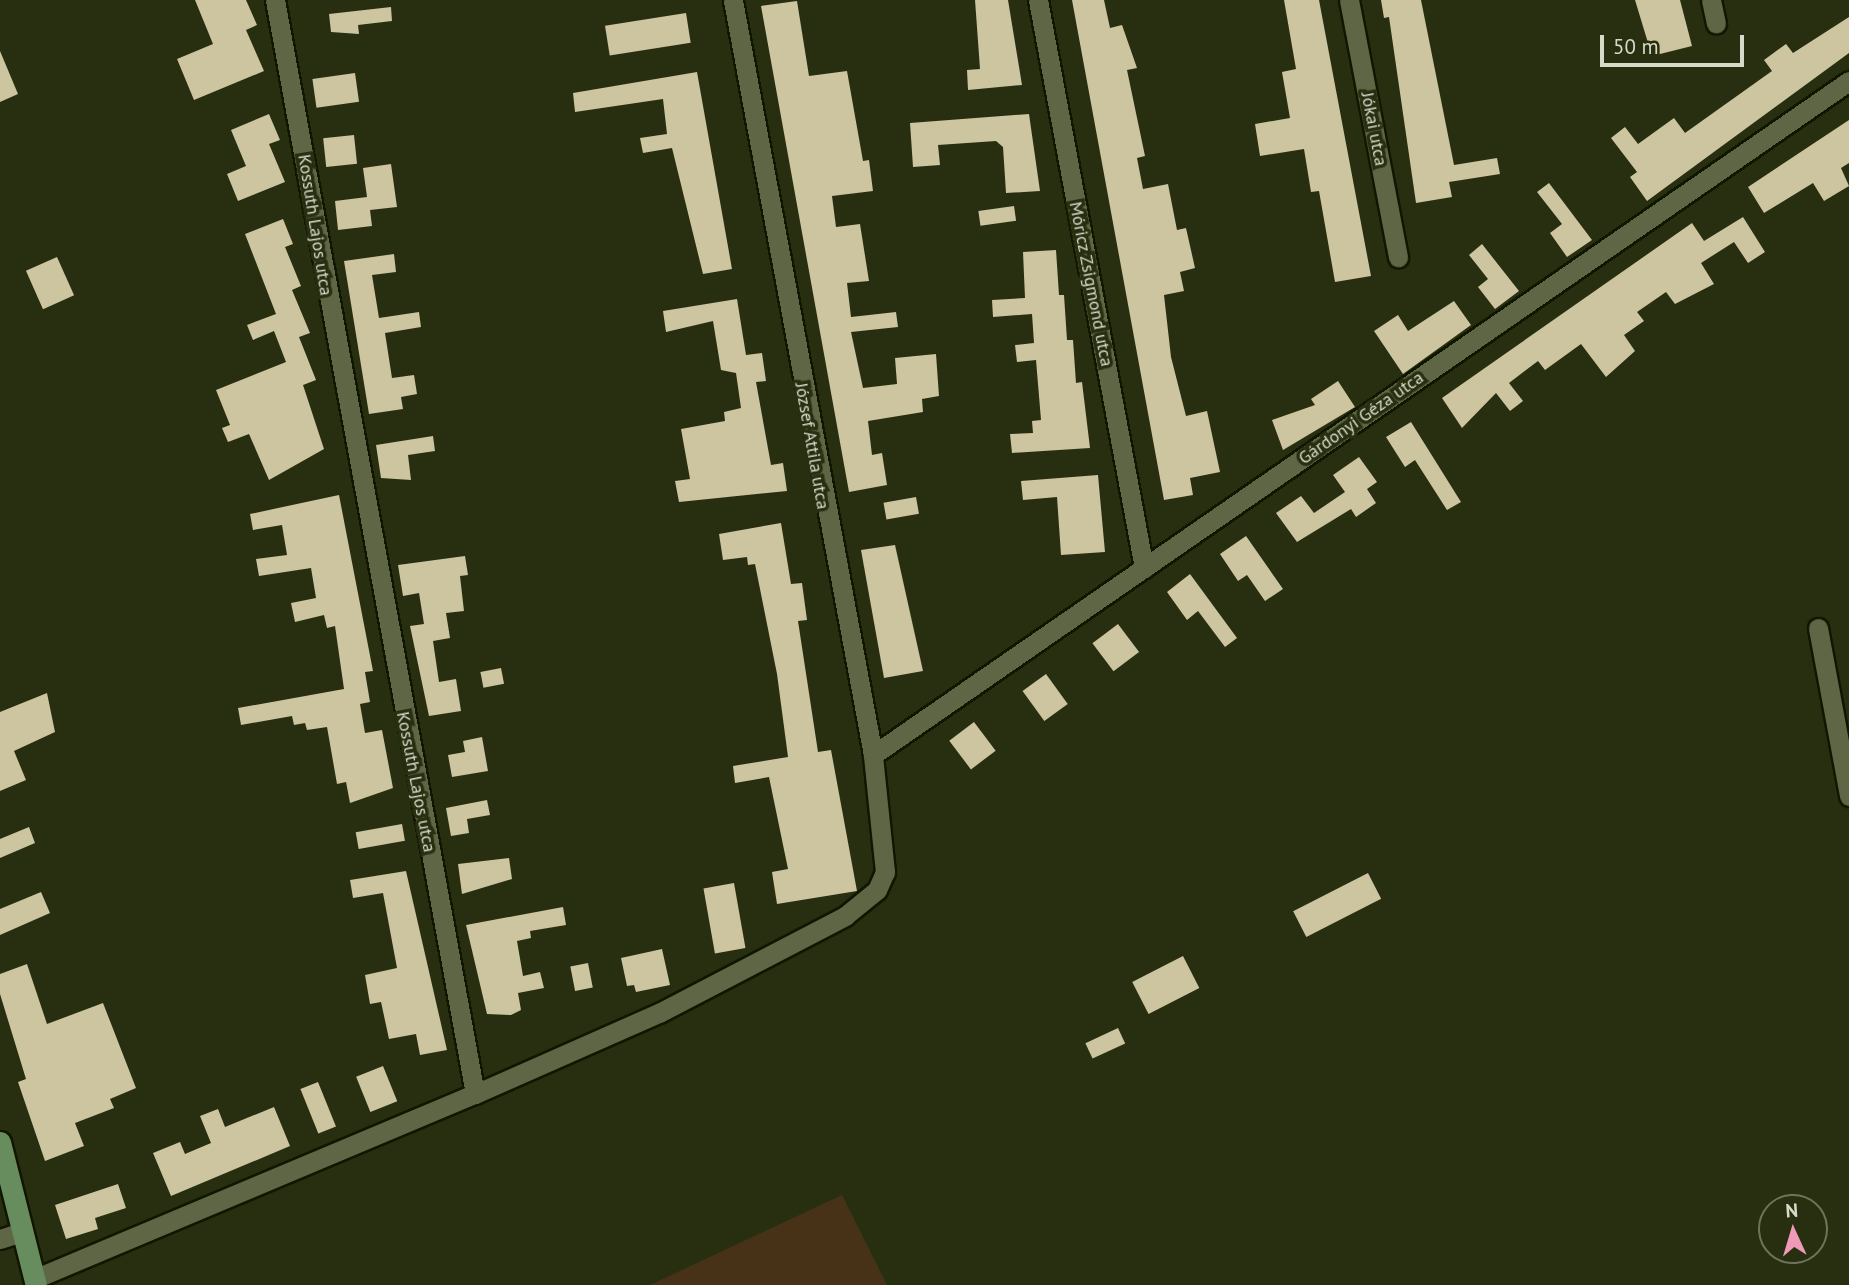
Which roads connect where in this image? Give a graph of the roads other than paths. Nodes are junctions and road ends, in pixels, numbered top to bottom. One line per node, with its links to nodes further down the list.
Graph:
1 (275, 0): 13 (street, Kossuth Lajos utca)
2 (733, 0): 11 (street, József Attila utca)
3 (1038, 0): 9 (street, Móricz Zsigmond utca)
4 (1349, 0): 8 (street, Jókai utca)
5 (1711, 0): 6 (street)
6 (1716, 23)
7 (1849, 81): 9 (street, Gárdonyi Géza utca)
8 (1398, 257)
9 (1144, 568): 11 (street, Gárdonyi Géza utca)
10 (1818, 628): 12 (street)
11 (873, 755): 13 (street, József Attila utca)
12 (1849, 796)
13 (475, 1094): 17 (street)
14 (0, 1142): 15 (main road)
15 (22, 1232): 16 (street); 17 (main road)
16 (0, 1239)
17 (35, 1282)

